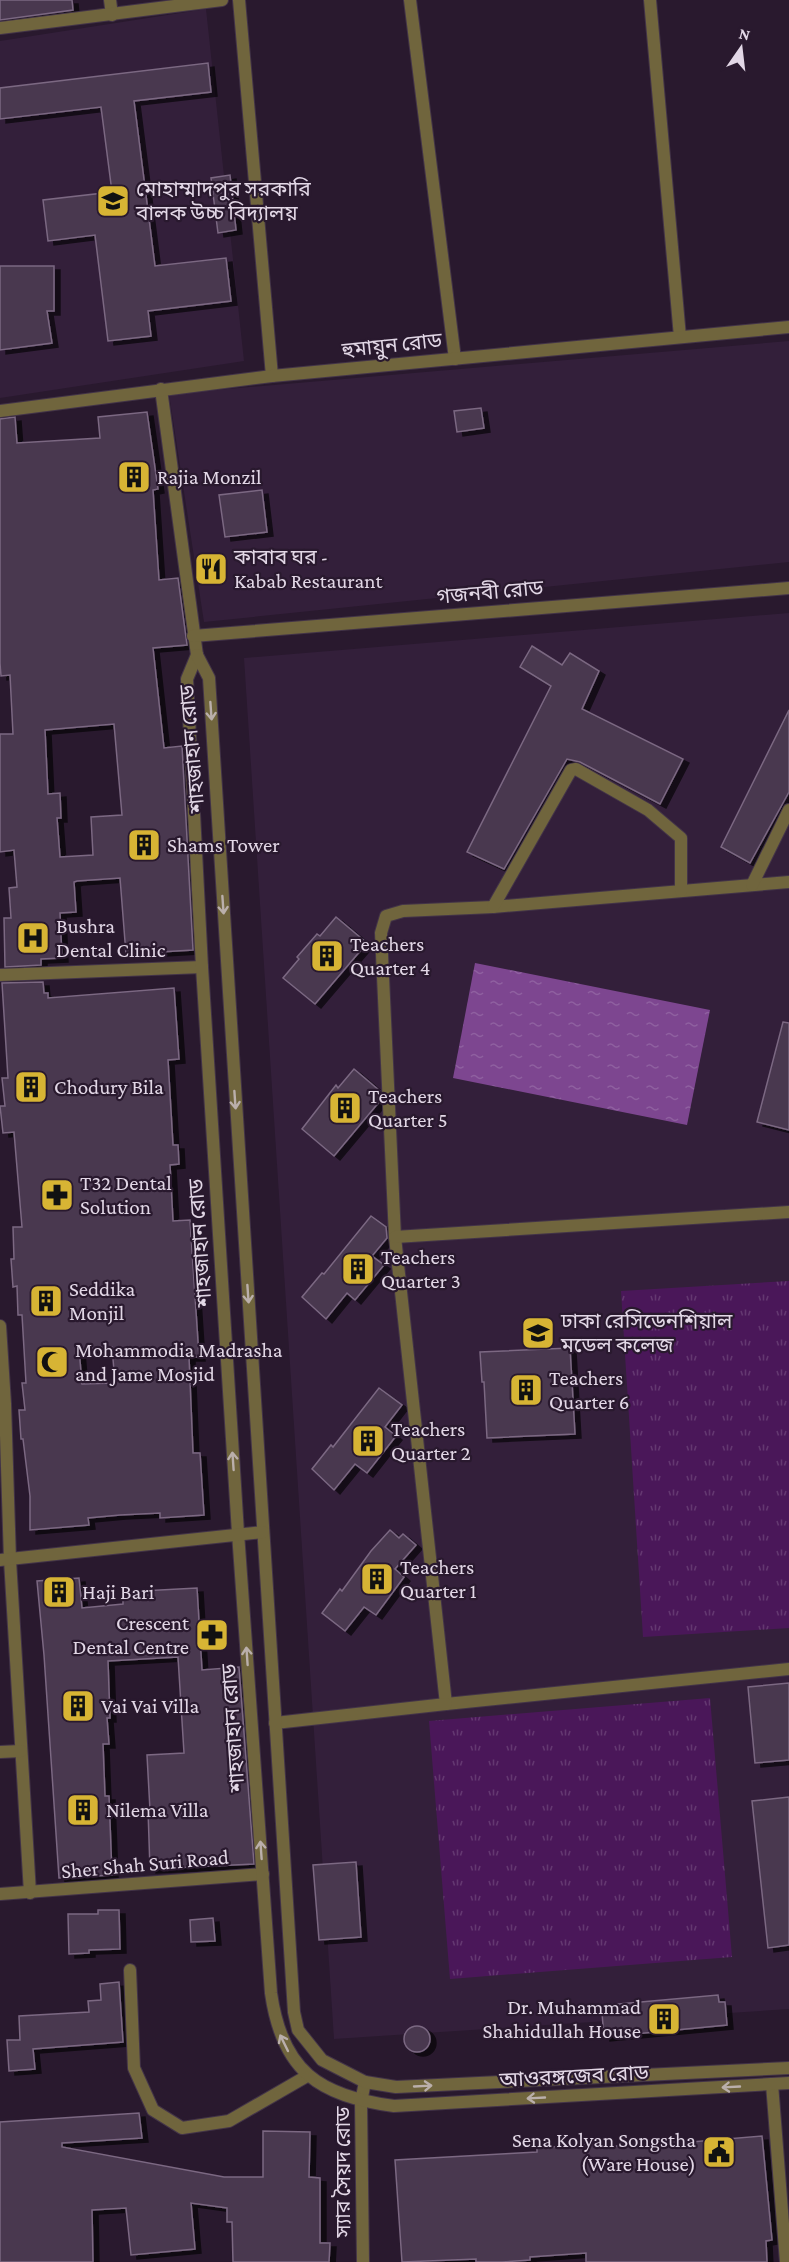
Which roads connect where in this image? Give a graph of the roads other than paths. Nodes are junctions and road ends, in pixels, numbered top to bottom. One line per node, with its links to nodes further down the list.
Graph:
1 (110, 0): 6 (street)
2 (222, 0): 6 (street)
3 (239, 0): 11 (street)
4 (410, 0): 10 (street)
5 (650, 0): 9 (street)
6 (112, 15): 7 (street)
7 (0, 28)
8 (789, 327): 9 (street, হুমায়ুন রোড)
9 (680, 337): 10 (street, হুমায়ুন রোড)
10 (455, 359): 11 (street, হুমায়ুন রোড)
11 (272, 376): 12 (street, হুমায়ুন রোড)
12 (161, 389): 13 (street, হুমায়ুন রোড); 15 (street)
13 (0, 411)
14 (789, 588): 15 (street, গজনবী রোড)
15 (193, 636): 16 (street)
16 (196, 655): 22 (street, শাহজাহান রোড); 28 (street, শাহজাহান রোড, one-way to 28)
17 (789, 810): 19 (street)
18 (789, 882): 19 (street)
19 (752, 885): 20 (street)
20 (681, 891): 21 (street); 21 (street)
21 (493, 908): 25 (street)
22 (202, 968): 23 (street); 29 (street, শাহজাহান রোড, one-way to 22)
23 (0, 975)
24 (789, 1212): 25 (street)
25 (395, 1237): 32 (street)
26 (0, 1326): 27 (street)
27 (3, 1404): 30 (street)
28 (263, 1532): 29 (street); 33 (street, শাহজাহান রোড)
29 (238, 1533): 30 (street); 36 (street, শাহজাহান রোড, one-way to 29)
30 (5, 1560): 34 (street)
31 (789, 1669): 32 (street)
32 (446, 1704): 33 (street)
33 (275, 1723): 42 (street, শাহজাহান রোড)
34 (21, 1751): 35 (street); 37 (street)
35 (0, 1752)
36 (263, 1874): 37 (street, Sher Shah Suri Road); 41 (street, শাহজাহান রোড, one-way to 36)
37 (30, 1893): 38 (street, Sher Shah Suri Road)
38 (0, 1894)
39 (130, 1970): 41 (street)
40 (789, 2068): 42 (street, আওরঙ্গজেব রোড, one-way to 40)
41 (307, 2076): 45 (street, শাহজাহান রোড)
42 (365, 2082): 45 (street, স্যার সৈয়দ রোড)
43 (789, 2083): 44 (street, আওরঙ্গজেব রোড)
44 (772, 2084): 45 (street, আওরঙ্গজেব রোড, one-way to 45); 47 (street)
45 (361, 2102): 46 (street, স্যার সৈয়দ রোড)
46 (363, 2262)
47 (786, 2262)

